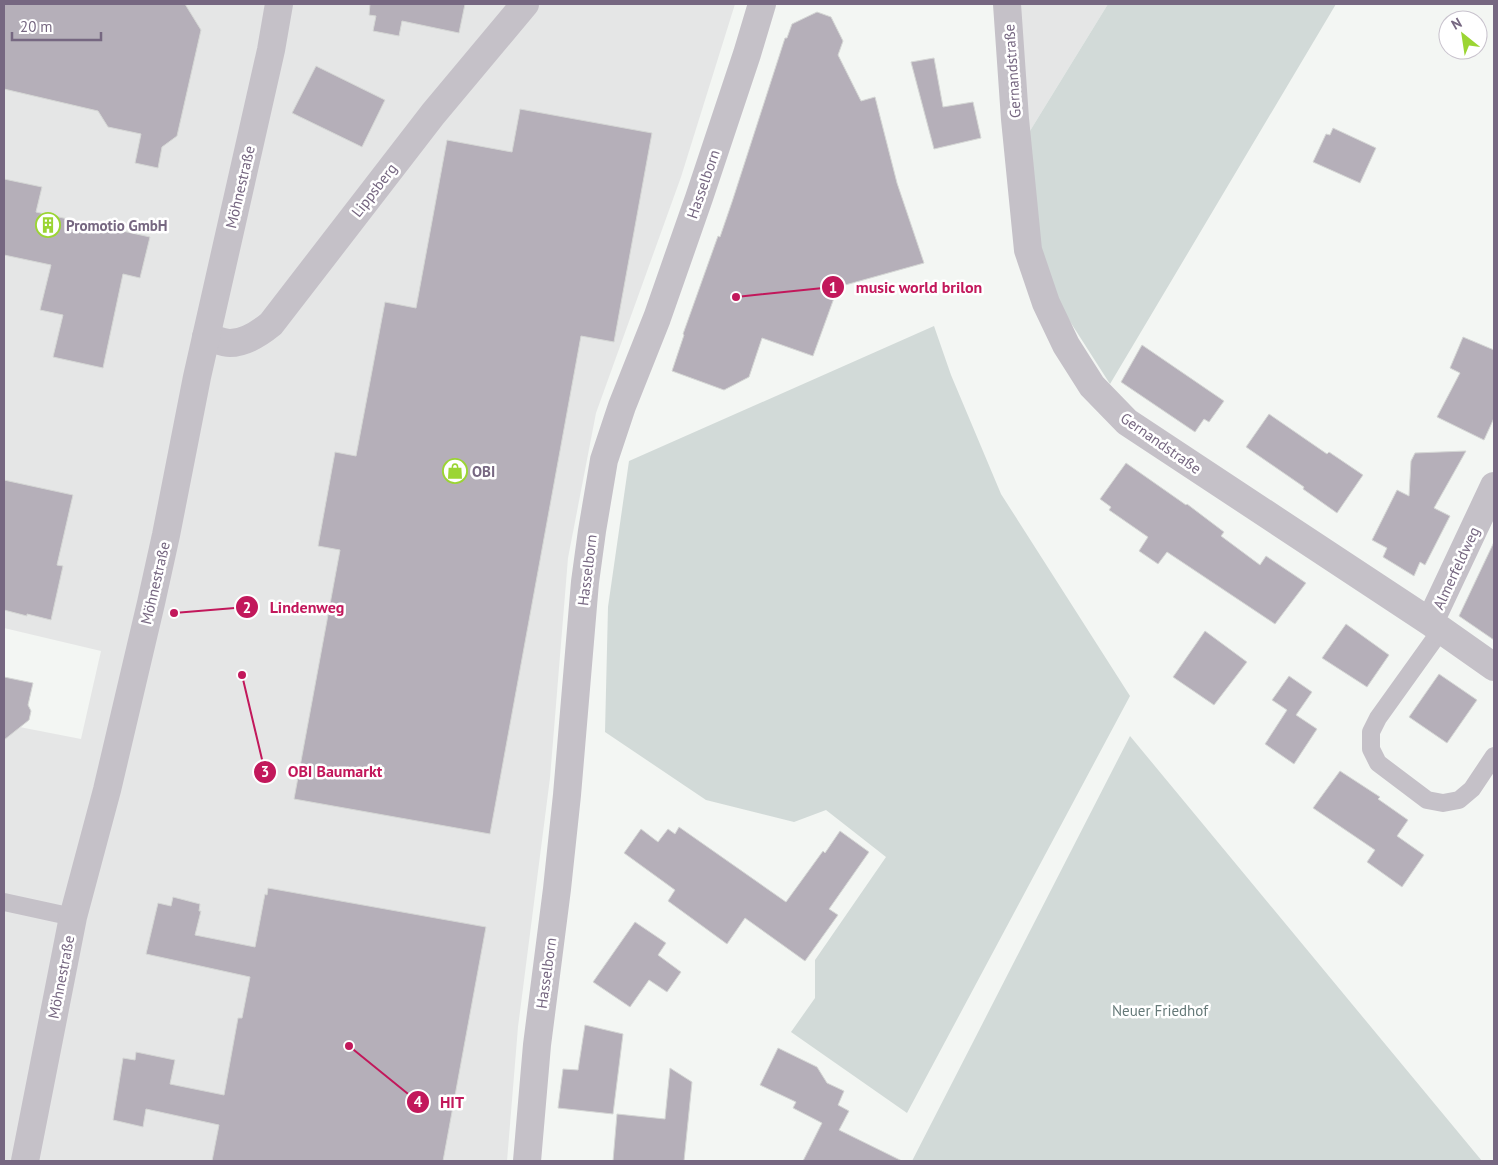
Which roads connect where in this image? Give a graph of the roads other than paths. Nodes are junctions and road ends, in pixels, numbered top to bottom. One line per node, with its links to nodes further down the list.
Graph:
1 (279, 4): 5 (street, Möhnestraße)
2 (525, 4): 5 (street, Lippsberg)
3 (762, 4): 13 (street, Hasselborn)
4 (1008, 4): 7 (street, Gernandstraße)
5 (206, 337): 11 (street, Möhnestraße)
6 (1494, 486): 7 (street, Almerfeldweg)
7 (1436, 626): 8 (street, Gernandstraße); 9 (lane)
8 (1494, 667)
9 (1494, 756)
10 (4, 902): 11 (lane)
11 (72, 917): 12 (street, Möhnestraße)
12 (25, 1161)
13 (527, 1161)

